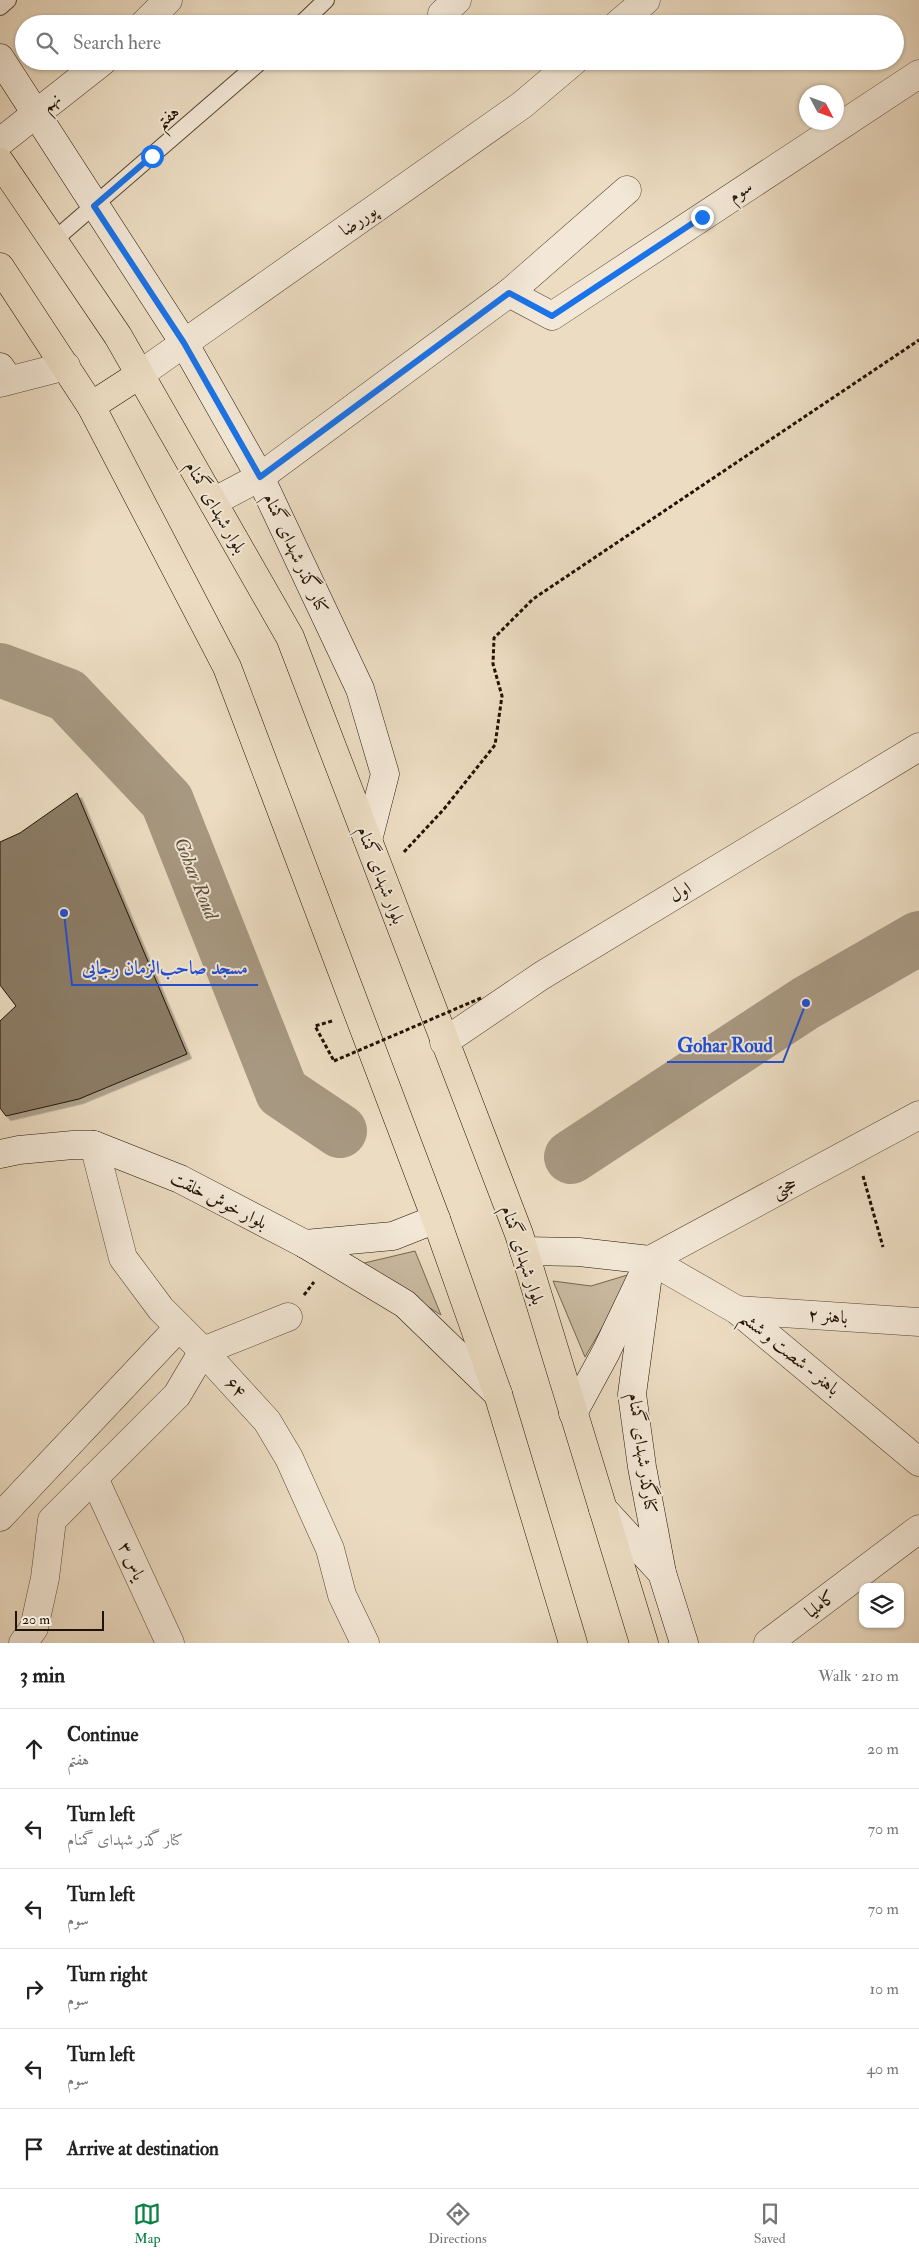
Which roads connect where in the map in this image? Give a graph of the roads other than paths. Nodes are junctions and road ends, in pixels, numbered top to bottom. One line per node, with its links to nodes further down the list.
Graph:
1 (8, 0): 5 (lane)
2 (168, 0): 6 (street)
3 (326, 0): 7 (lane)
4 (646, 0): 8 (street)
5 (0, 8)
6 (153, 15)
7 (310, 15)
8 (628, 15)
9 (0, 58): 14 (street, کنار گذر شهدای گمنام)
10 (92, 70): 14 (street, نهم)
11 (251, 70): 18 (lane, هفتم)
12 (564, 70): 22 (street, پوررضا)
13 (919, 74): 21 (street, سوم)
14 (37, 113): 15 (street, نهم); 18 (street, کنار گذر شهدای گمنام)
15 (0, 142)
16 (0, 162): 19 (highway, بلوار شهدای گمنام)
17 (627, 190): 21 (street)
18 (94, 206): 19 (lane, هفتم); 22 (street, کنار گذر شهدای گمنام)
19 (53, 241): 24 (highway, بلوار شهدای گمنام)
20 (0, 266): 23 (highway)
21 (509, 293): 27 (street)
22 (184, 343): 24 (street, پوررضا); 27 (street, کنار گذر شهدای گمنام)
23 (66, 366): 25 (street); 26 (highway)
24 (139, 375): 26 (highway); 28 (highway, بلوار شهدای گمنام)
25 (3, 377)
26 (92, 406): 35 (highway)
27 (260, 477): 28 (street); 30 (street, کنار گذر شهدای گمنام)
28 (213, 502): 30 (highway, بلوار شهدای گمنام)
29 (919, 747): 31 (street, اول)
30 (368, 840): 31 (highway, بلوار شهدای گمنام)
31 (444, 1042): 37 (highway, بلوار شهدای گمنام)
32 (918, 1121): 38 (street, حجتی)
33 (94, 1145): 34 (street, بلوار خوش خلقت); 36 (street, بلوار خوش خلقت); 42 (street, ۶۴)
34 (0, 1154)
35 (436, 1219): 36 (street); 44 (highway)
36 (305, 1244): 44 (street, بلوار خوش خلقت)
37 (524, 1251): 38 (street); 45 (highway, بلوار شهدای گمنام)
38 (650, 1260): 39 (street, باهنر - شصت و ششم); 45 (street); 53 (street, کنارگذر شهدای گمنام)
39 (737, 1310): 41 (street, باهنر ۲); 46 (street, باهنر - شصت و ششم)
40 (288, 1317): 43 (street)
41 (919, 1322)
42 (179, 1327): 43 (street, ۶۴); 48 (street)
43 (203, 1351): 47 (street); 56 (street, ۶۴)
44 (498, 1394): 57 (highway)
45 (573, 1413): 49 (highway, بلوار شهدای گمنام)
46 (919, 1462)
47 (94, 1478): 51 (street); 55 (street, یاس ۳)
48 (23, 1492): 50 (street); 51 (street)
49 (603, 1509): 53 (street); 58 (highway, بلوار شهدای گمنام)
50 (0, 1517)
51 (52, 1520): 54 (street)
52 (919, 1529): 60 (street, کاملیا)
53 (662, 1573): 59 (street, کنارگذر شهدای گمنام)
54 (23, 1643)
55 (170, 1643)
56 (365, 1643)
57 (573, 1643)
58 (644, 1643)
59 (684, 1643)
60 (768, 1643)

